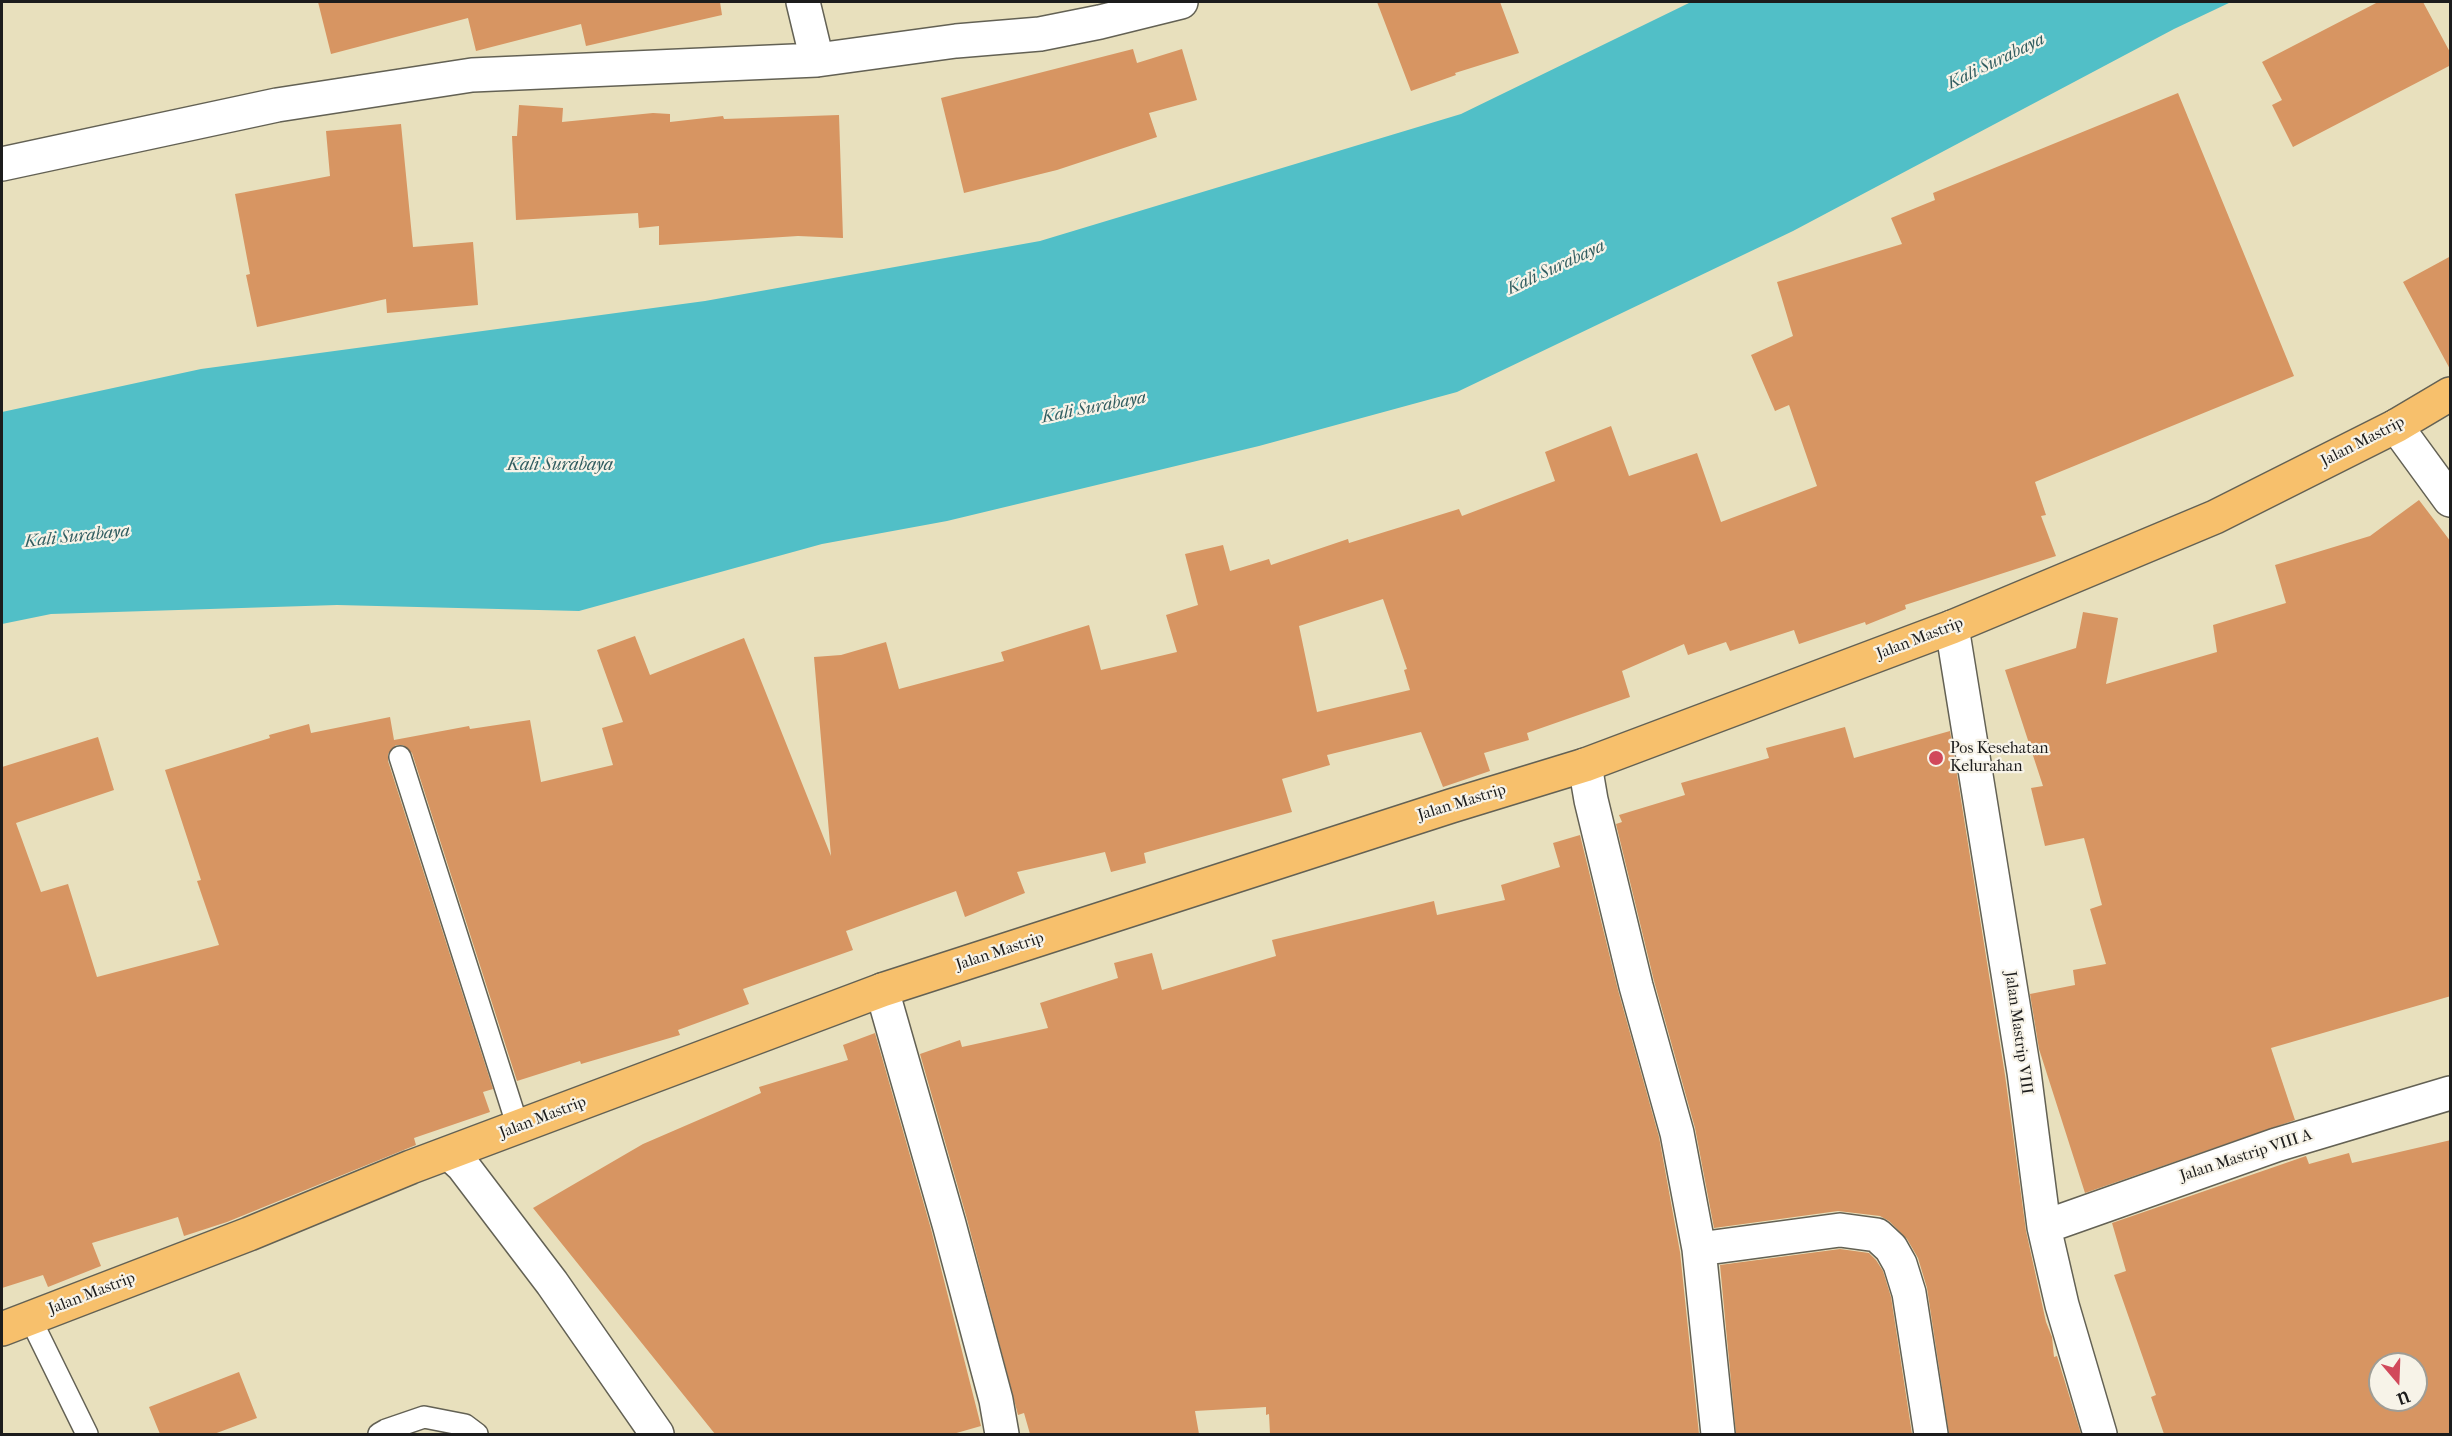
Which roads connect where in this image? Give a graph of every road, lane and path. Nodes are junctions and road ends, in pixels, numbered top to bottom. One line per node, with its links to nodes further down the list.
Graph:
1 (802, 2): 3 (street)
2 (1181, 2): 3 (street)
3 (817, 60): 4 (street)
4 (2, 164)
5 (2451, 394): 6 (main road, Jalan Mastrip)
6 (2396, 426): 7 (street); 8 (main road, Jalan Mastrip)
7 (2451, 500)
8 (1952, 627): 10 (main road, Jalan Mastrip); 15 (street, Jalan Mastrip VIII)
9 (400, 757): 13 (lane)
10 (1585, 765): 11 (main road, Jalan Mastrip); 16 (street)
11 (882, 990): 13 (main road, Jalan Mastrip); 22 (street)
12 (2451, 1092): 15 (street, Jalan Mastrip VIII A)
13 (518, 1127): 14 (main road, Jalan Mastrip)
14 (450, 1154): 17 (main road, Jalan Mastrip); 21 (street)
15 (2044, 1227): 25 (street, Jalan Mastrip VIII)
16 (1699, 1250): 23 (street); 24 (street)
17 (16, 1324): 18 (lane)
18 (87, 1434)
19 (379, 1434): 20 (lane)
20 (477, 1434)
21 (657, 1434)
22 (1002, 1434)
23 (1718, 1434)
24 (1931, 1434)
25 (2100, 1434)

